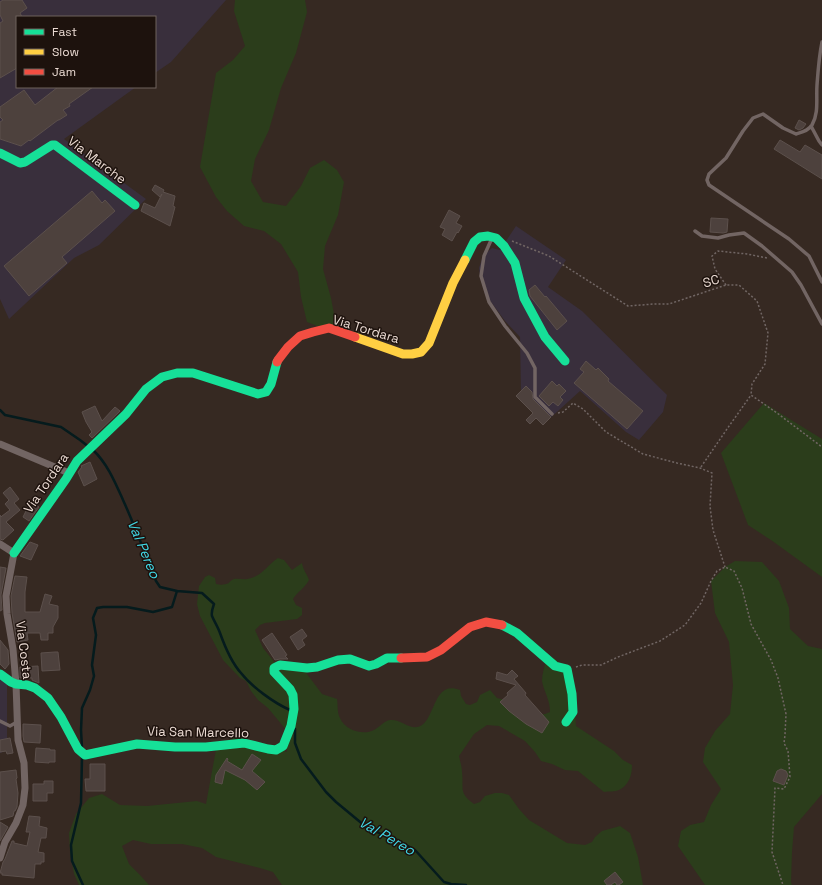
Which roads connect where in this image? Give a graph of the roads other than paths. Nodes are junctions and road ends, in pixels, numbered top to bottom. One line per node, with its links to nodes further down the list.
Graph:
1 (822, 42): 2 (lane)
2 (811, 126): 3 (lane); 8 (lane)
3 (822, 145)
4 (0, 153): 5 (street, Via Marche)
5 (135, 206)
6 (696, 231): 9 (lane)
7 (494, 238): 10 (street); 11 (lane); 13 (street, Via Tordara)
8 (822, 282)
9 (822, 324)
10 (566, 361)
11 (552, 414)
12 (0, 444): 13 (street)
13 (69, 473): 15 (street, Via Tordara)
14 (0, 544): 15 (street)
15 (14, 553): 17 (street, Via Costa)
16 (0, 674): 17 (street)
17 (16, 684): 19 (street, Via Costa); 20 (street, Via San Marcello)
18 (0, 721): 19 (lane)
19 (17, 722): 21 (street, Via Costa)
20 (566, 722)
21 (0, 858)

